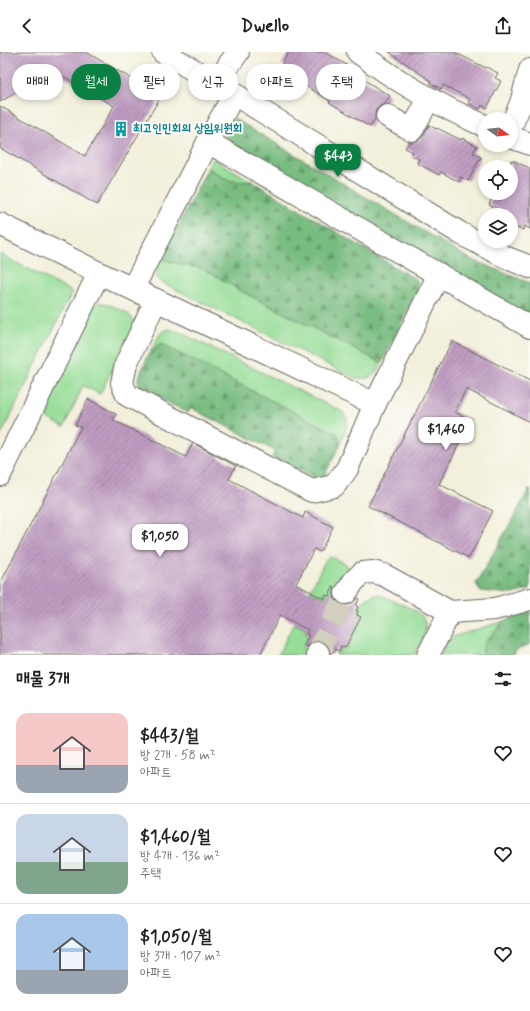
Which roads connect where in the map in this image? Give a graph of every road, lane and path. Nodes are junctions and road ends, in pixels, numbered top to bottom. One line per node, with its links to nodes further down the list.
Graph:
1 (163, 52): 5 (street)
2 (238, 52): 4 (street)
3 (358, 52): 8 (street)
4 (229, 64)
5 (188, 67)
6 (530, 70): 10 (street)
7 (238, 97): 17 (street)
8 (429, 99): 11 (street); 12 (street)
9 (223, 100): 14 (street)
10 (516, 112)
11 (387, 116)
12 (478, 123)
13 (518, 140): 15 (street)
14 (208, 142): 19 (street); 20 (street)
15 (530, 144)
16 (0, 224): 18 (street)
17 (530, 267)
18 (99, 273): 20 (street); 24 (street)
19 (439, 274): 22 (street); 23 (street)
20 (133, 288): 21 (street)
21 (156, 300): 23 (street); 23 (street)
22 (530, 327)
23 (376, 404)
24 (0, 475)
25 (346, 592): 27 (street)
26 (530, 599): 27 (street)
27 (450, 612): 28 (street)
28 (428, 655)

